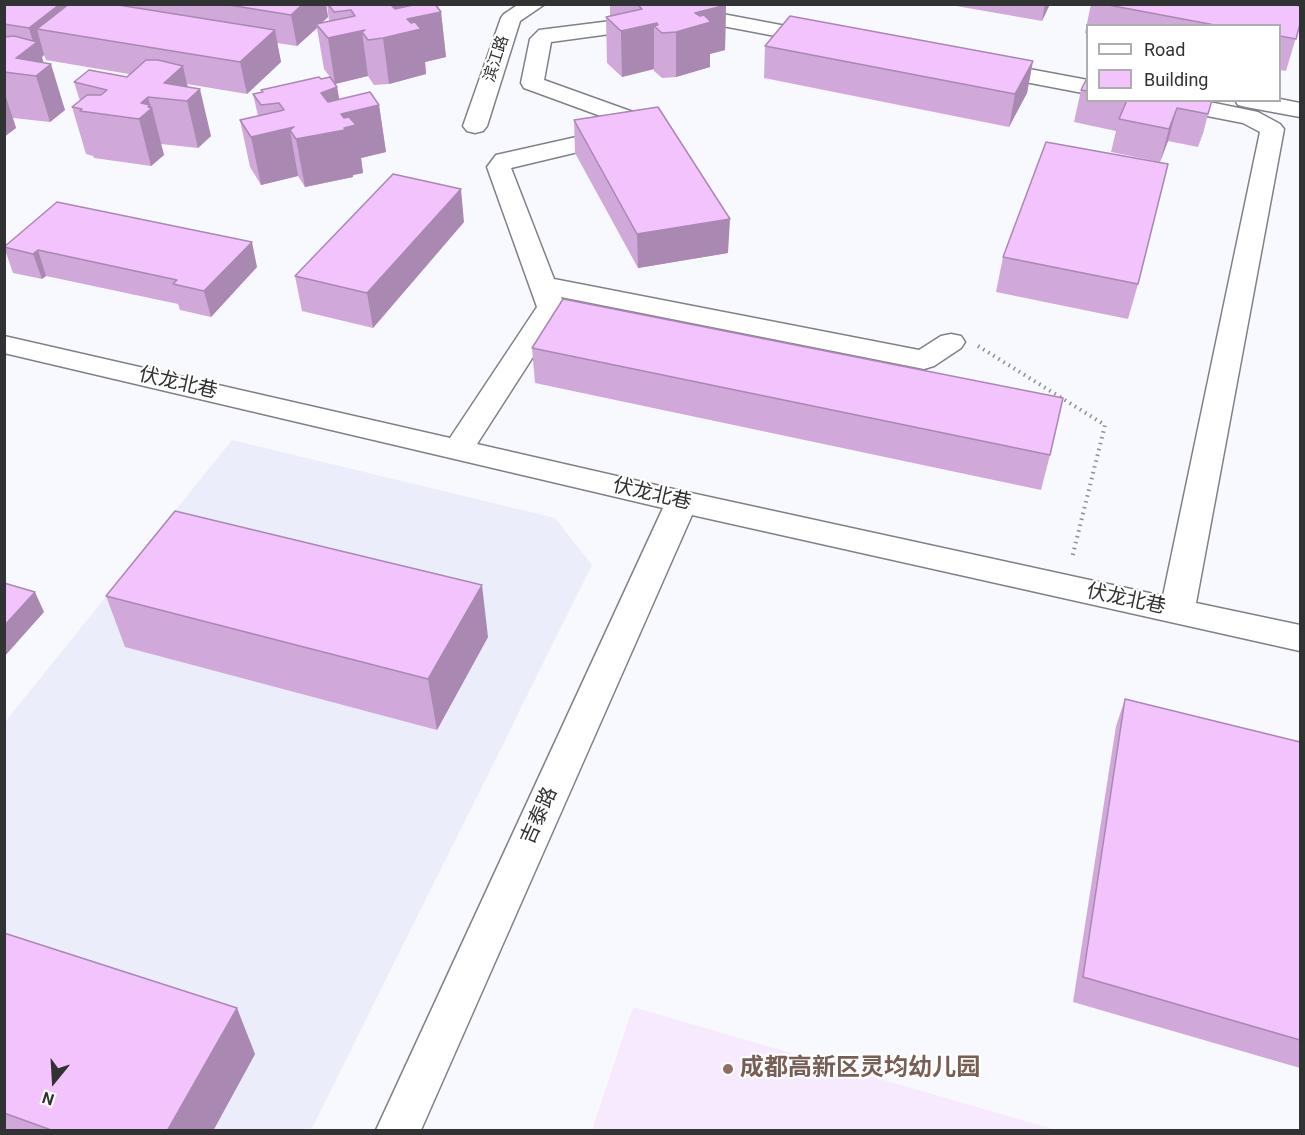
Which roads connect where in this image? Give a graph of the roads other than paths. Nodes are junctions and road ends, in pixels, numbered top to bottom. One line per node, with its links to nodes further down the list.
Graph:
1 (535, 4): 8 (street, 滨江路)
2 (771, 8): 9 (street)
3 (1086, 73): 4 (street)
4 (1086, 87)
5 (1171, 102): 14 (street)
6 (1257, 102): 7 (street)
7 (1300, 110)
8 (476, 126)
9 (547, 296): 10 (street); 12 (street)
10 (951, 342)
11 (4, 344): 12 (street, 伏龙北巷)
12 (458, 450): 13 (street, 伏龙北巷)
13 (682, 502): 14 (street, 伏龙北巷); 16 (street, 吉泰路)
14 (1177, 611): 15 (street, 伏龙北巷)
15 (1300, 638)
16 (398, 1131)

